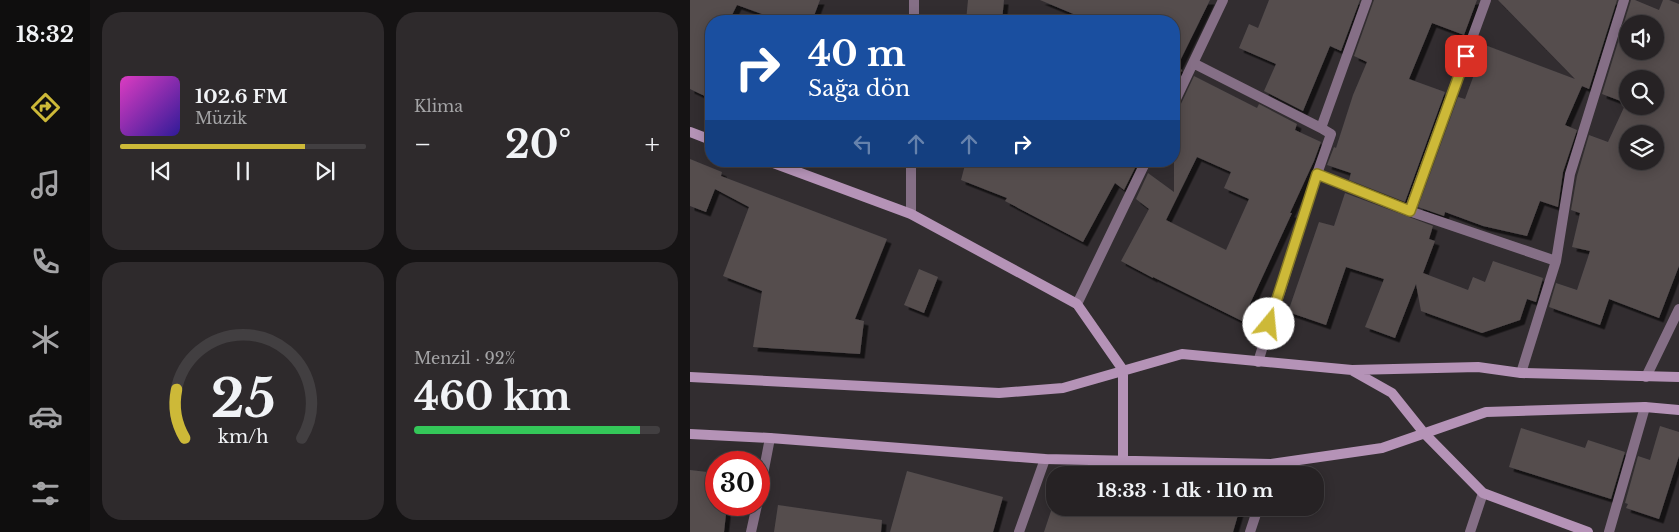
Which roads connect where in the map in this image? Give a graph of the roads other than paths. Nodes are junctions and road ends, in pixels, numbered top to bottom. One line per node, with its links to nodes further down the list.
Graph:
1 (914, 0): 6 (street)
2 (1223, 0): 7 (street)
3 (1367, 0): 9 (street)
4 (1486, 0): 16 (street)
5 (1624, 0): 18 (street)
6 (914, 15)
7 (1193, 63): 8 (street); 9 (street)
8 (1180, 90)
9 (1321, 128): 15 (street)
10 (690, 132): 11 (main road)
11 (705, 138)
12 (784, 167): 17 (main road)
13 (911, 167): 17 (street)
14 (1143, 167): 19 (street)
15 (1317, 174): 16 (street); 21 (street)
16 (1410, 211): 18 (street)
17 (911, 214): 19 (main road)
18 (1556, 261): 24 (street)
19 (1077, 304): 22 (main road)
20 (1679, 309): 26 (street)
21 (1258, 362): 22 (main road); 23 (main road)
22 (1123, 370): 25 (main road); 35 (main road)
23 (1352, 370): 24 (main road); 30 (main road)
24 (1521, 373): 26 (main road)
25 (690, 377)
26 (1646, 377): 27 (main road)
27 (1679, 377)
28 (1645, 407): 29 (main road); 30 (main road); 45 (street)
29 (1679, 410)
30 (1424, 433): 36 (main road); 37 (main road)
31 (690, 434): 32 (main road)
32 (770, 438): 33 (street); 34 (main road)
33 (767, 451)
34 (1044, 459): 35 (main road); 41 (street)
35 (1123, 460): 36 (main road)
36 (1272, 464)
37 (1483, 493): 43 (street); 44 (main road)
38 (755, 516): 40 (street)
39 (1255, 516): 42 (street)
40 (751, 532)
41 (1019, 532)
42 (1250, 532)
43 (1470, 532)
44 (1588, 532)
45 (1609, 532)

